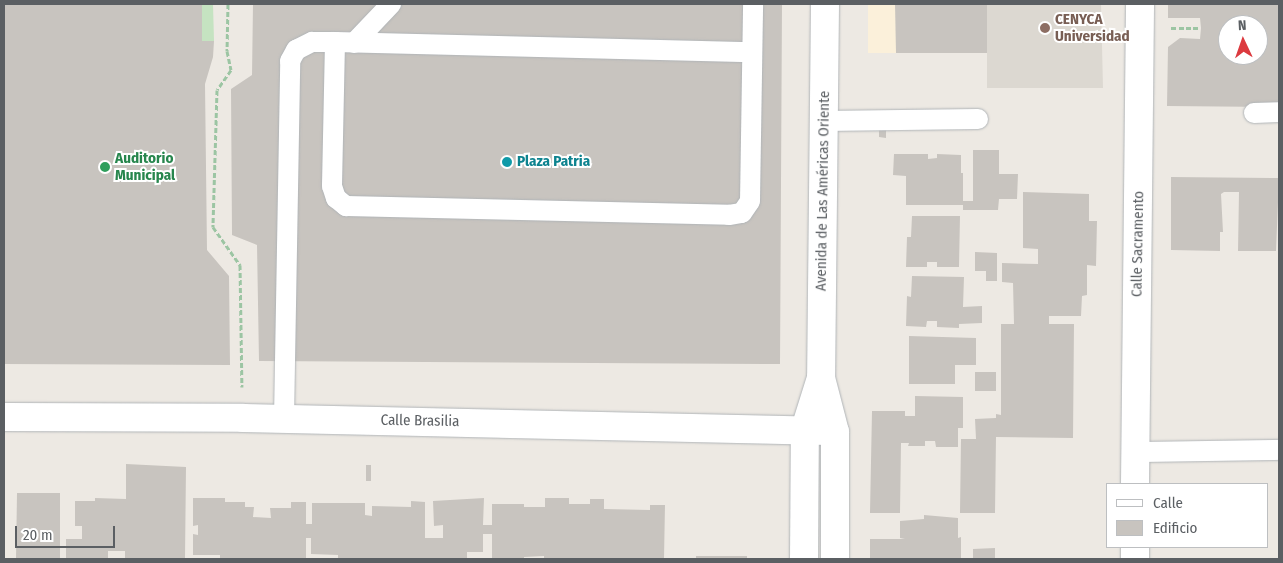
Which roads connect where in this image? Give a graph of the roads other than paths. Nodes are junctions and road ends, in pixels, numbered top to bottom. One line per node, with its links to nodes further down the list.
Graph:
1 (390, 4): 5 (lane)
2 (753, 4): 6 (lane)
3 (825, 4): 10 (street, Avenida de Las Américas Oriente)
4 (1140, 4): 17 (street, Calle Sacramento)
5 (344, 43): 6 (lane); 6 (lane); 13 (lane)
6 (752, 52)
7 (1279, 112): 8 (lane)
8 (1254, 113)
9 (978, 119): 10 (lane)
10 (824, 121): 11 (street, Avenida de Las Américas Oriente)
11 (821, 378): 14 (street, Avenida de Las Américas Oriente); 15 (street, Avenida de Las Américas Oriente)
12 (4, 418): 13 (street, Calle Brasilia)
13 (284, 419): 14 (street, Calle Brasilia)
14 (805, 429): 15 (street, Calle Brasilia); 19 (street, Avenida de Las Américas Oriente)
15 (835, 432): 20 (street, Avenida de Las Américas Oriente)
16 (1279, 450): 17 (lane)
17 (1135, 452): 18 (street, Calle Sacramento)
18 (1135, 483)
19 (804, 559)
20 (835, 559)

